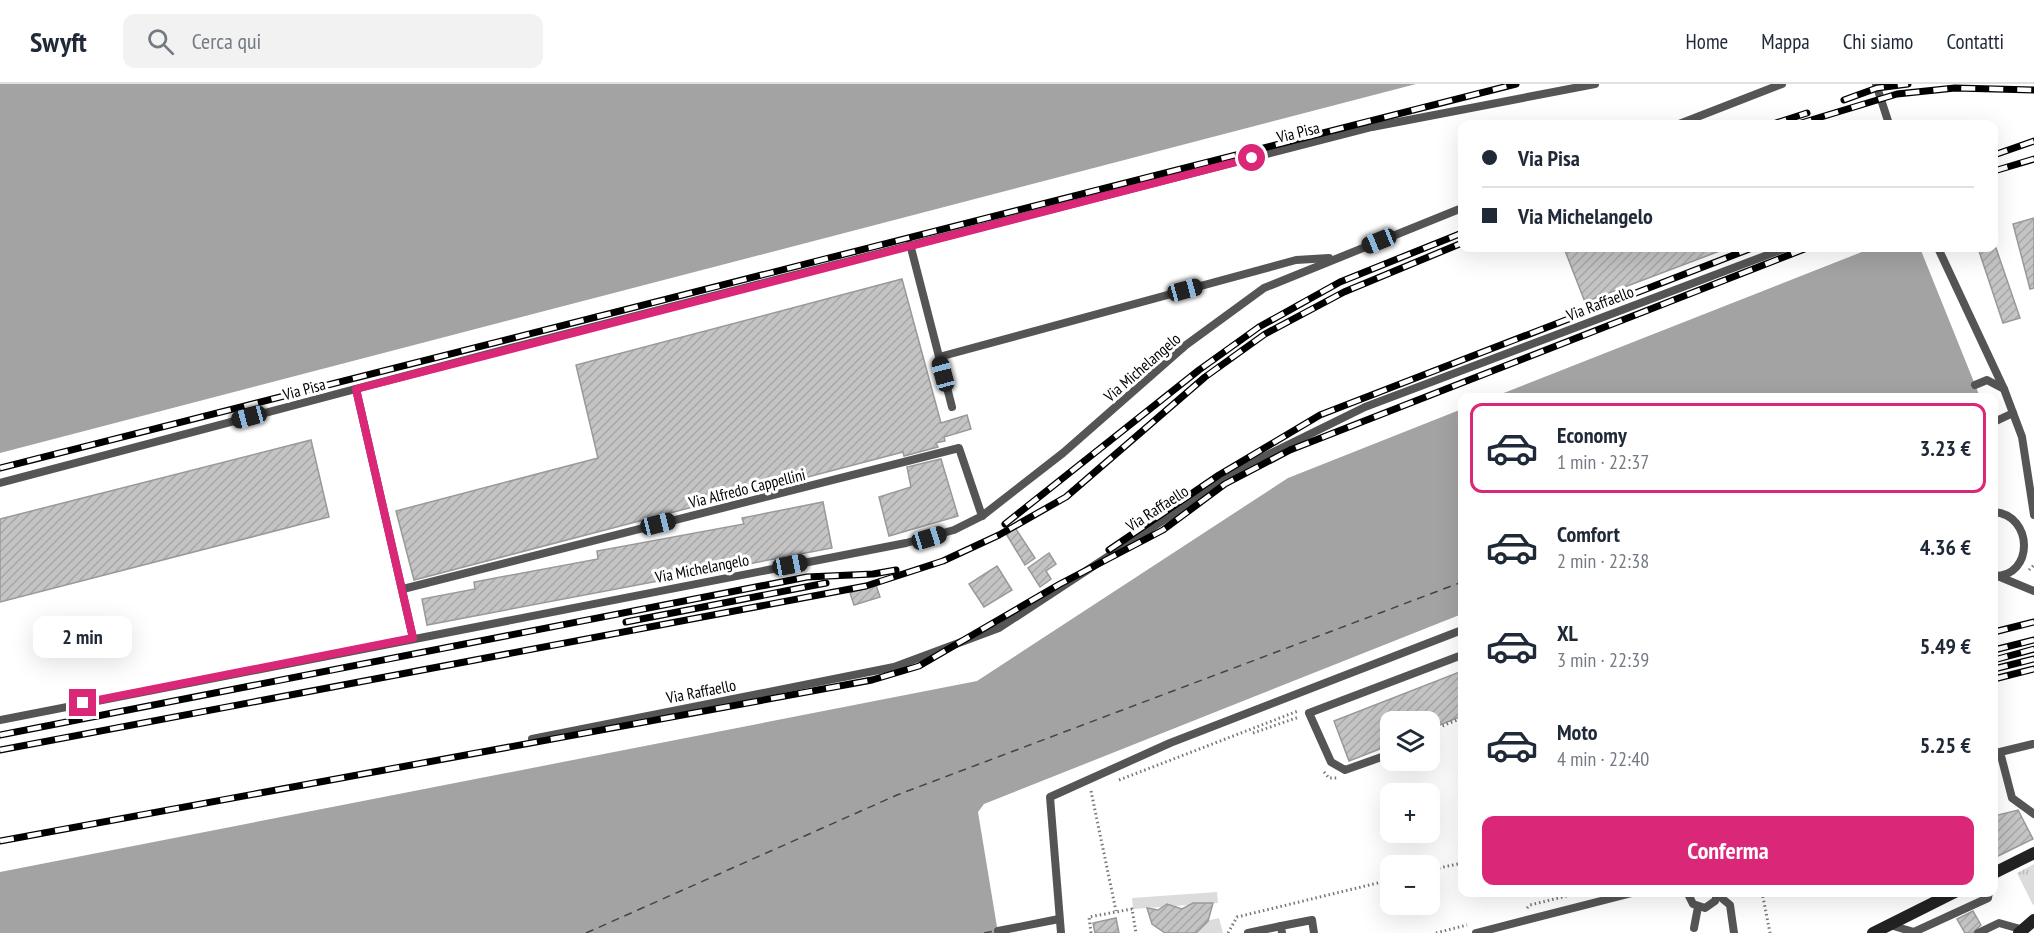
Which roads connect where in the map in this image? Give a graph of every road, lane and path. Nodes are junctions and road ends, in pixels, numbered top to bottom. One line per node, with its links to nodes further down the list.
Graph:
1 (1595, 84): 7 (lane, Via Pisa)
2 (1782, 84): 4 (lane)
3 (1876, 84): 5 (lane)
4 (1689, 120)
5 (1888, 120)
6 (1458, 210): 10 (lane, Via Michelangelo)
7 (910, 244): 11 (lane); 14 (lane, Via Pisa)
8 (1775, 252): 35 (lane, Via Raffaello)
9 (1940, 252): 13 (lane)
10 (1337, 258): 11 (lane); 21 (lane, Via Michelangelo)
11 (939, 357): 15 (lane)
12 (1975, 385): 13 (lane)
13 (2004, 388): 16 (lane)
14 (356, 389): 18 (lane, Via Pisa); 26 (lane)
15 (952, 407)
16 (2013, 413): 17 (lane); 20 (lane)
17 (1998, 420)
18 (0, 483)
19 (1998, 513): 22 (lane)
20 (2034, 515)
21 (982, 516): 26 (lane, Via Alfredo Cappellini); 29 (lane, Via Michelangelo)
22 (2027, 546): 23 (lane); 24 (lane)
23 (2034, 554)
24 (1998, 575)
25 (1998, 577): 27 (lane)
26 (402, 589): 29 (lane)
27 (2034, 591)
28 (1458, 632): 55 (lane)
29 (413, 638): 32 (lane, Via Michelangelo)
30 (1458, 657): 37 (lane)
31 (1302, 710): 38 (path)
32 (0, 720)
33 (1458, 720): 34 (path)
34 (1440, 727)
35 (532, 739)
36 (2034, 746): 40 (lane)
37 (1380, 758)
38 (1111, 783)
39 (1100, 787): 54 (path)
40 (2034, 814)
41 (2034, 854): 44 (main road)
42 (1458, 863): 43 (path)
43 (1440, 868)
44 (1998, 871)
45 (1380, 882): 65 (path)
46 (1616, 897): 68 (lane)
47 (1688, 897): 53 (lane)
48 (1716, 897): 53 (lane)
49 (1721, 897): 69 (lane)
50 (1763, 897): 70 (path)
51 (1945, 897): 57 (main road)
52 (1988, 897): 57 (lane)
53 (1698, 907): 58 (lane)
54 (1116, 911): 63 (path); 64 (path)
55 (1059, 919): 60 (lane); 62 (lane)
56 (2034, 920): 61 (main road)
57 (1890, 925): 71 (main road)
58 (1694, 928)
59 (1281, 929): 66 (lane); 67 (lane)
60 (998, 930)
61 (2021, 931): 72 (lane)
62 (1062, 933)
63 (1091, 933)
64 (1136, 933)
65 (1228, 933)
66 (1248, 933)
67 (1314, 933)
68 (1476, 933)
69 (1734, 933)
70 (1770, 933)
71 (1874, 933)
72 (1978, 933)

